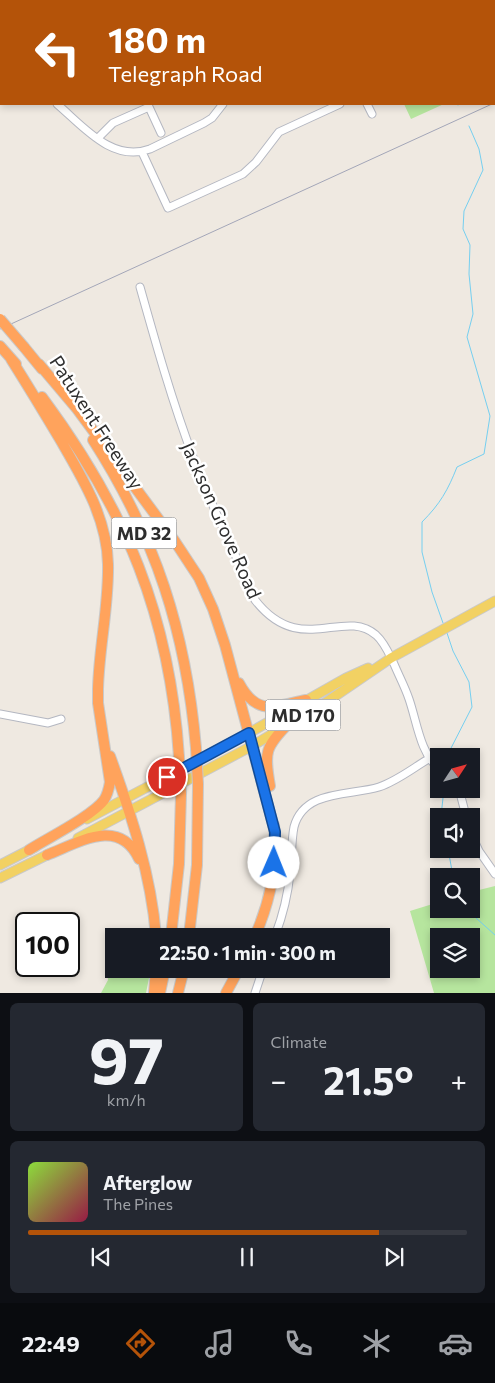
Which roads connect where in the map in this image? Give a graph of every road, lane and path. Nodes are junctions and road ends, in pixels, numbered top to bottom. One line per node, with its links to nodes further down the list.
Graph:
1 (58, 105): 7 (street)
2 (222, 105): 8 (street)
3 (338, 105): 8 (street)
4 (368, 105): 5 (street)
5 (372, 114)
6 (161, 133): 7 (street)
7 (98, 138): 8 (street)
8 (142, 152)
9 (140, 286): 15 (street, Jackson Grove Road)
10 (0, 319): 13 (highway, Patuxent Freeway / MD 32, bridge)
11 (0, 346): 12 (highway, Patuxent Freeway / MD 32)
12 (10, 357): 21 (highway); 36 (highway, Patuxent Freeway / MD 32, bridge)
13 (38, 364): 16 (highway); 37 (highway, Patuxent Freeway / MD 32, bridge)
14 (495, 601): 15 (main road, MD 170)
15 (391, 658): 17 (main road, MD 170); 20 (main road, MD 170); 24 (street, Jackson Grove Road)
16 (232, 668): 17 (highway); 22 (highway)
17 (306, 700): 22 (main road, MD 170)
18 (0, 714): 19 (street)
19 (61, 719)
20 (290, 723): 23 (main road, MD 170); 27 (highway)
21 (102, 726): 25 (highway); 28 (highway)
22 (249, 733): 23 (highway); 25 (main road, MD 170)
23 (252, 746): 26 (main road, MD 170); 27 (highway)
24 (430, 758): 39 (street)
25 (125, 799): 26 (highway); 28 (main road, MD 170)
26 (129, 811): 30 (main road, MD 170); 34 (highway)
27 (275, 832): 38 (highway)
28 (29, 850): 31 (main road, MD 170)
29 (480, 852): 32 (street)
30 (47, 855): 33 (main road, MD 170); 34 (highway)
31 (0, 865)
32 (495, 874)
33 (0, 878)
34 (147, 878): 35 (highway)
35 (155, 928)
36 (172, 928)
37 (190, 928)
38 (258, 928)
39 (277, 928)
40 (155, 978): 45 (highway)
41 (163, 978): 46 (highway)
42 (182, 978): 47 (highway)
43 (234, 978): 48 (highway)
44 (260, 978): 49 (street)
45 (154, 993)
46 (160, 993)
47 (178, 993)
48 (226, 993)
49 (255, 993)

